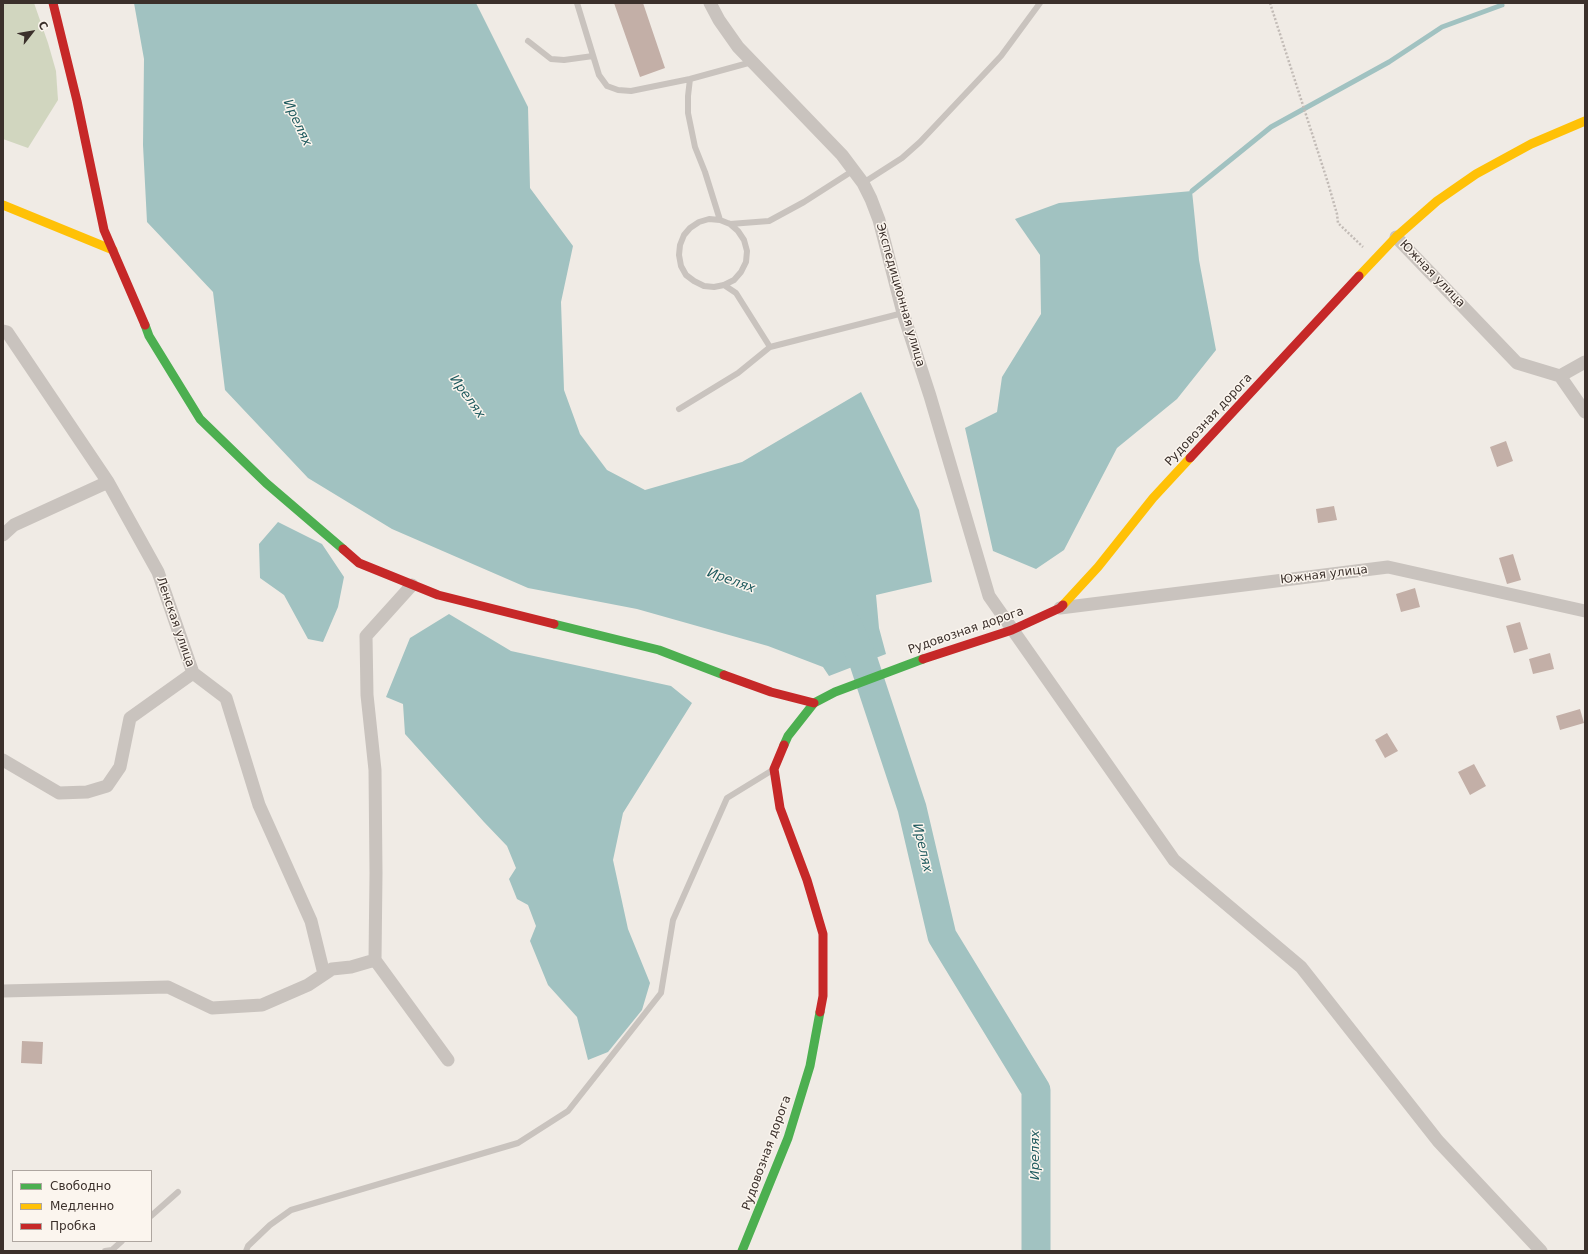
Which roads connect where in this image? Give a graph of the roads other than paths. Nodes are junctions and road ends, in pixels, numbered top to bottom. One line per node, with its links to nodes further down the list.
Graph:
1 (53, 3): 16 (street)
2 (577, 3): 6 (lane)
3 (710, 3): 7 (street, Экспедиционная улица)
4 (1040, 3): 11 (lane)
5 (528, 41): 6 (lane)
6 (593, 56): 8 (lane)
7 (752, 62): 8 (lane); 10 (street, Экспедиционная улица)
8 (690, 79): 13 (lane)
9 (1585, 121): 15 (street, Рудовозная дорога)
10 (854, 170): 11 (street, Экспедиционная улица); 14 (lane)
11 (863, 183): 18 (street, Экспедиционная улица)
12 (3, 205): 16 (street)
13 (720, 220): 14 (lane); 17 (lane)
14 (730, 224): 17 (lane)
15 (1396, 237): 22 (street, Южная улица); 28 (street, Рудовозная дорога)
16 (113, 250): 27 (street)
17 (724, 285): 20 (lane)
18 (903, 313): 20 (lane); 30 (street, Экспедиционная улица)
19 (3, 331): 25 (street, Ленская улица)
20 (770, 347): 23 (lane)
21 (1585, 362): 22 (street)
22 (1560, 376): 24 (street)
23 (679, 409)
24 (1585, 412)
25 (108, 482): 26 (street); 31 (street, Ленская улица)
26 (3, 535)
27 (412, 585): 32 (street); 35 (street)
28 (1060, 608): 29 (street, Южная улица); 30 (street, Рудовозная дорога)
29 (1585, 611)
30 (1012, 630): 32 (street, Рудовозная дорога); 45 (street, Экспедиционная улица)
31 (193, 673): 33 (street); 36 (street, Ленская улица)
32 (814, 703): 34 (street, Рудовозная дорога)
33 (3, 760)
34 (774, 770): 43 (lane); 44 (street, Рудовозная дорога)
35 (375, 960): 36 (street); 38 (street)
36 (324, 974): 37 (street)
37 (3, 990)
38 (448, 1060)
39 (178, 1192): 40 (lane)
40 (152, 1215)
41 (121, 1242): 42 (lane)
42 (105, 1251)
43 (246, 1251)
44 (742, 1251)
45 (1541, 1251)

